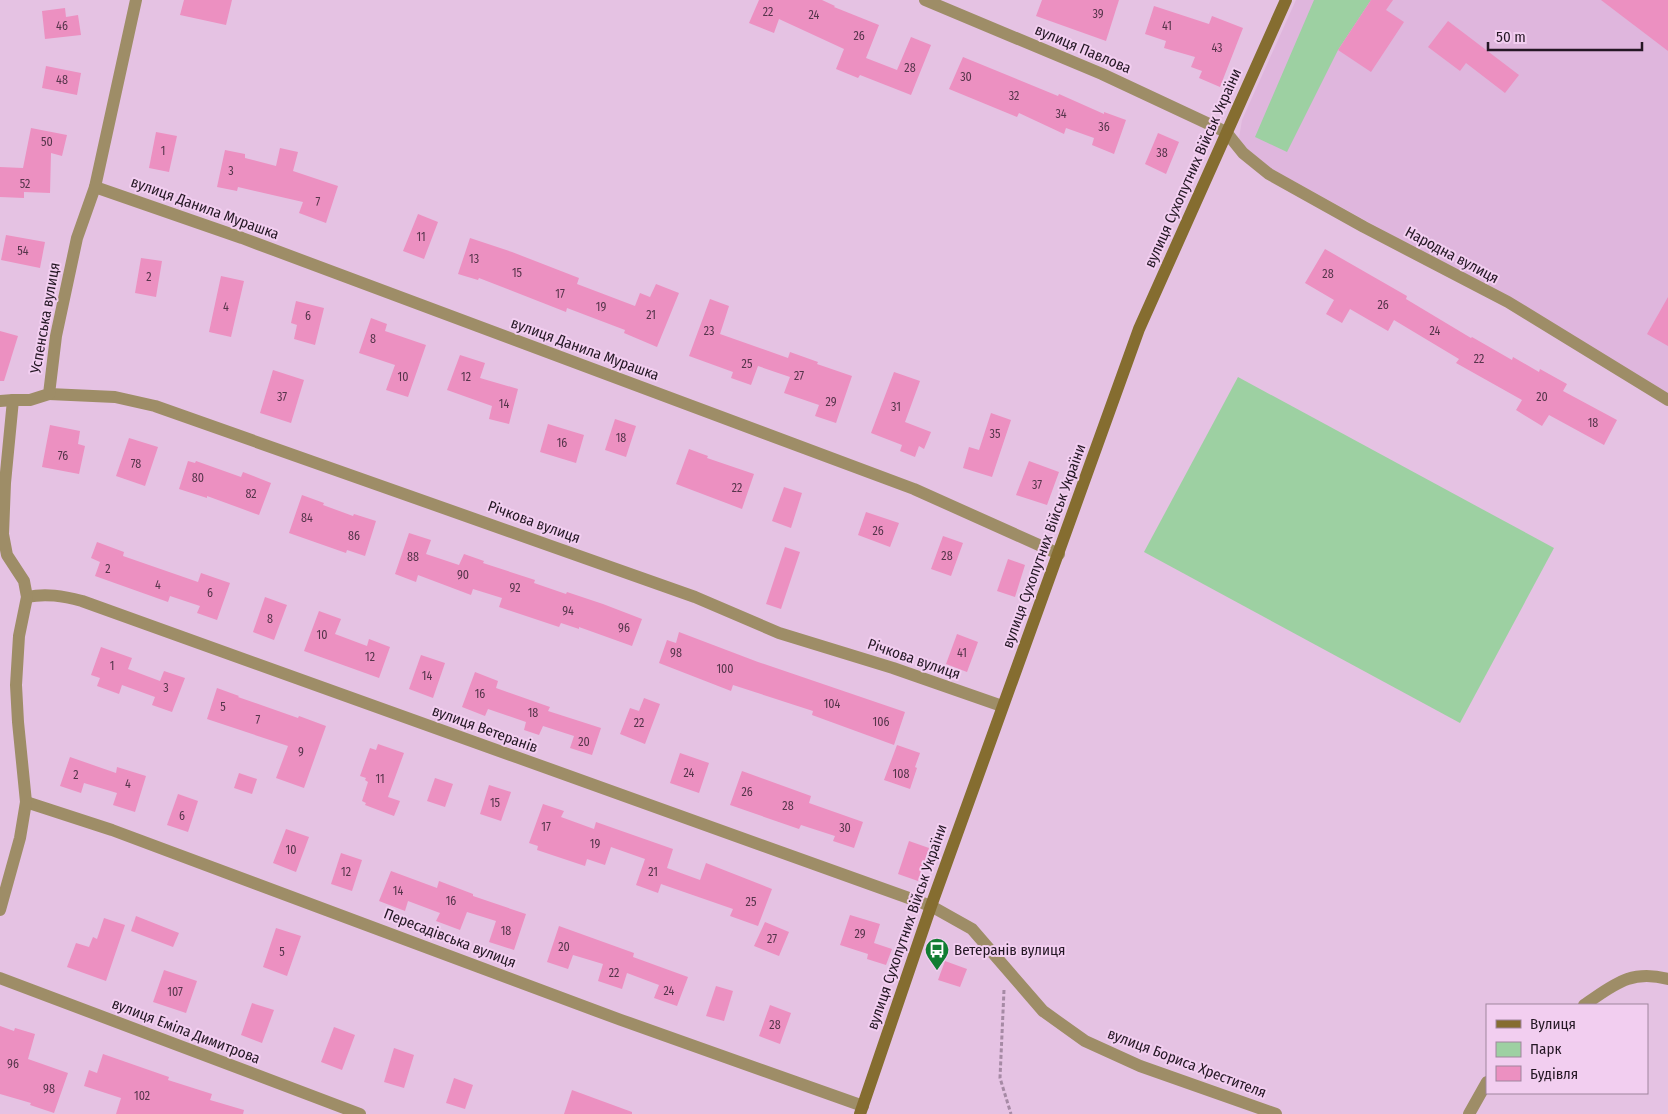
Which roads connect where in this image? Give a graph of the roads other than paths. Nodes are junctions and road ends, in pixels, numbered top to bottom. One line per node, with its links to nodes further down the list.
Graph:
1 (136, 0): 5 (street, Успенська вулиця)
2 (925, 0): 4 (street, вулиця Павлова)
3 (1286, 0): 4 (street, вулиця Сухопутних Військ України)
4 (1226, 132): 8 (street, Народна вулиця); 10 (street, вулиця Сухопутних Військ України)
5 (95, 187): 6 (street, Успенська вулиця); 10 (street, вулиця Данила Мурашка)
6 (49, 394): 7 (street, Успенська вулиця); 12 (street, Річкова вулиця)
7 (13, 400): 9 (street); 11 (street)
8 (1668, 400)
9 (0, 402)
10 (1059, 554): 12 (street, вулиця Сухопутних Військ України)
11 (27, 597): 13 (street); 14 (street, вулиця Ветеранів)
12 (1002, 706): 14 (street, вулиця Сухопутних Військ України)
13 (26, 802): 15 (street); 20 (street, Пересадівська вулиця)
14 (930, 906): 20 (street, вулиця Сухопутних Військ України); 22 (street, вулиця Бориса Хрестителя)
15 (0, 910)
16 (0, 978): 21 (street, вулиця Еміла Димитрова)
17 (1668, 979): 18 (street)
18 (1586, 1004)
19 (1486, 1084): 23 (street)
20 (861, 1110)
21 (360, 1114)
22 (1276, 1114)
23 (1469, 1114)

